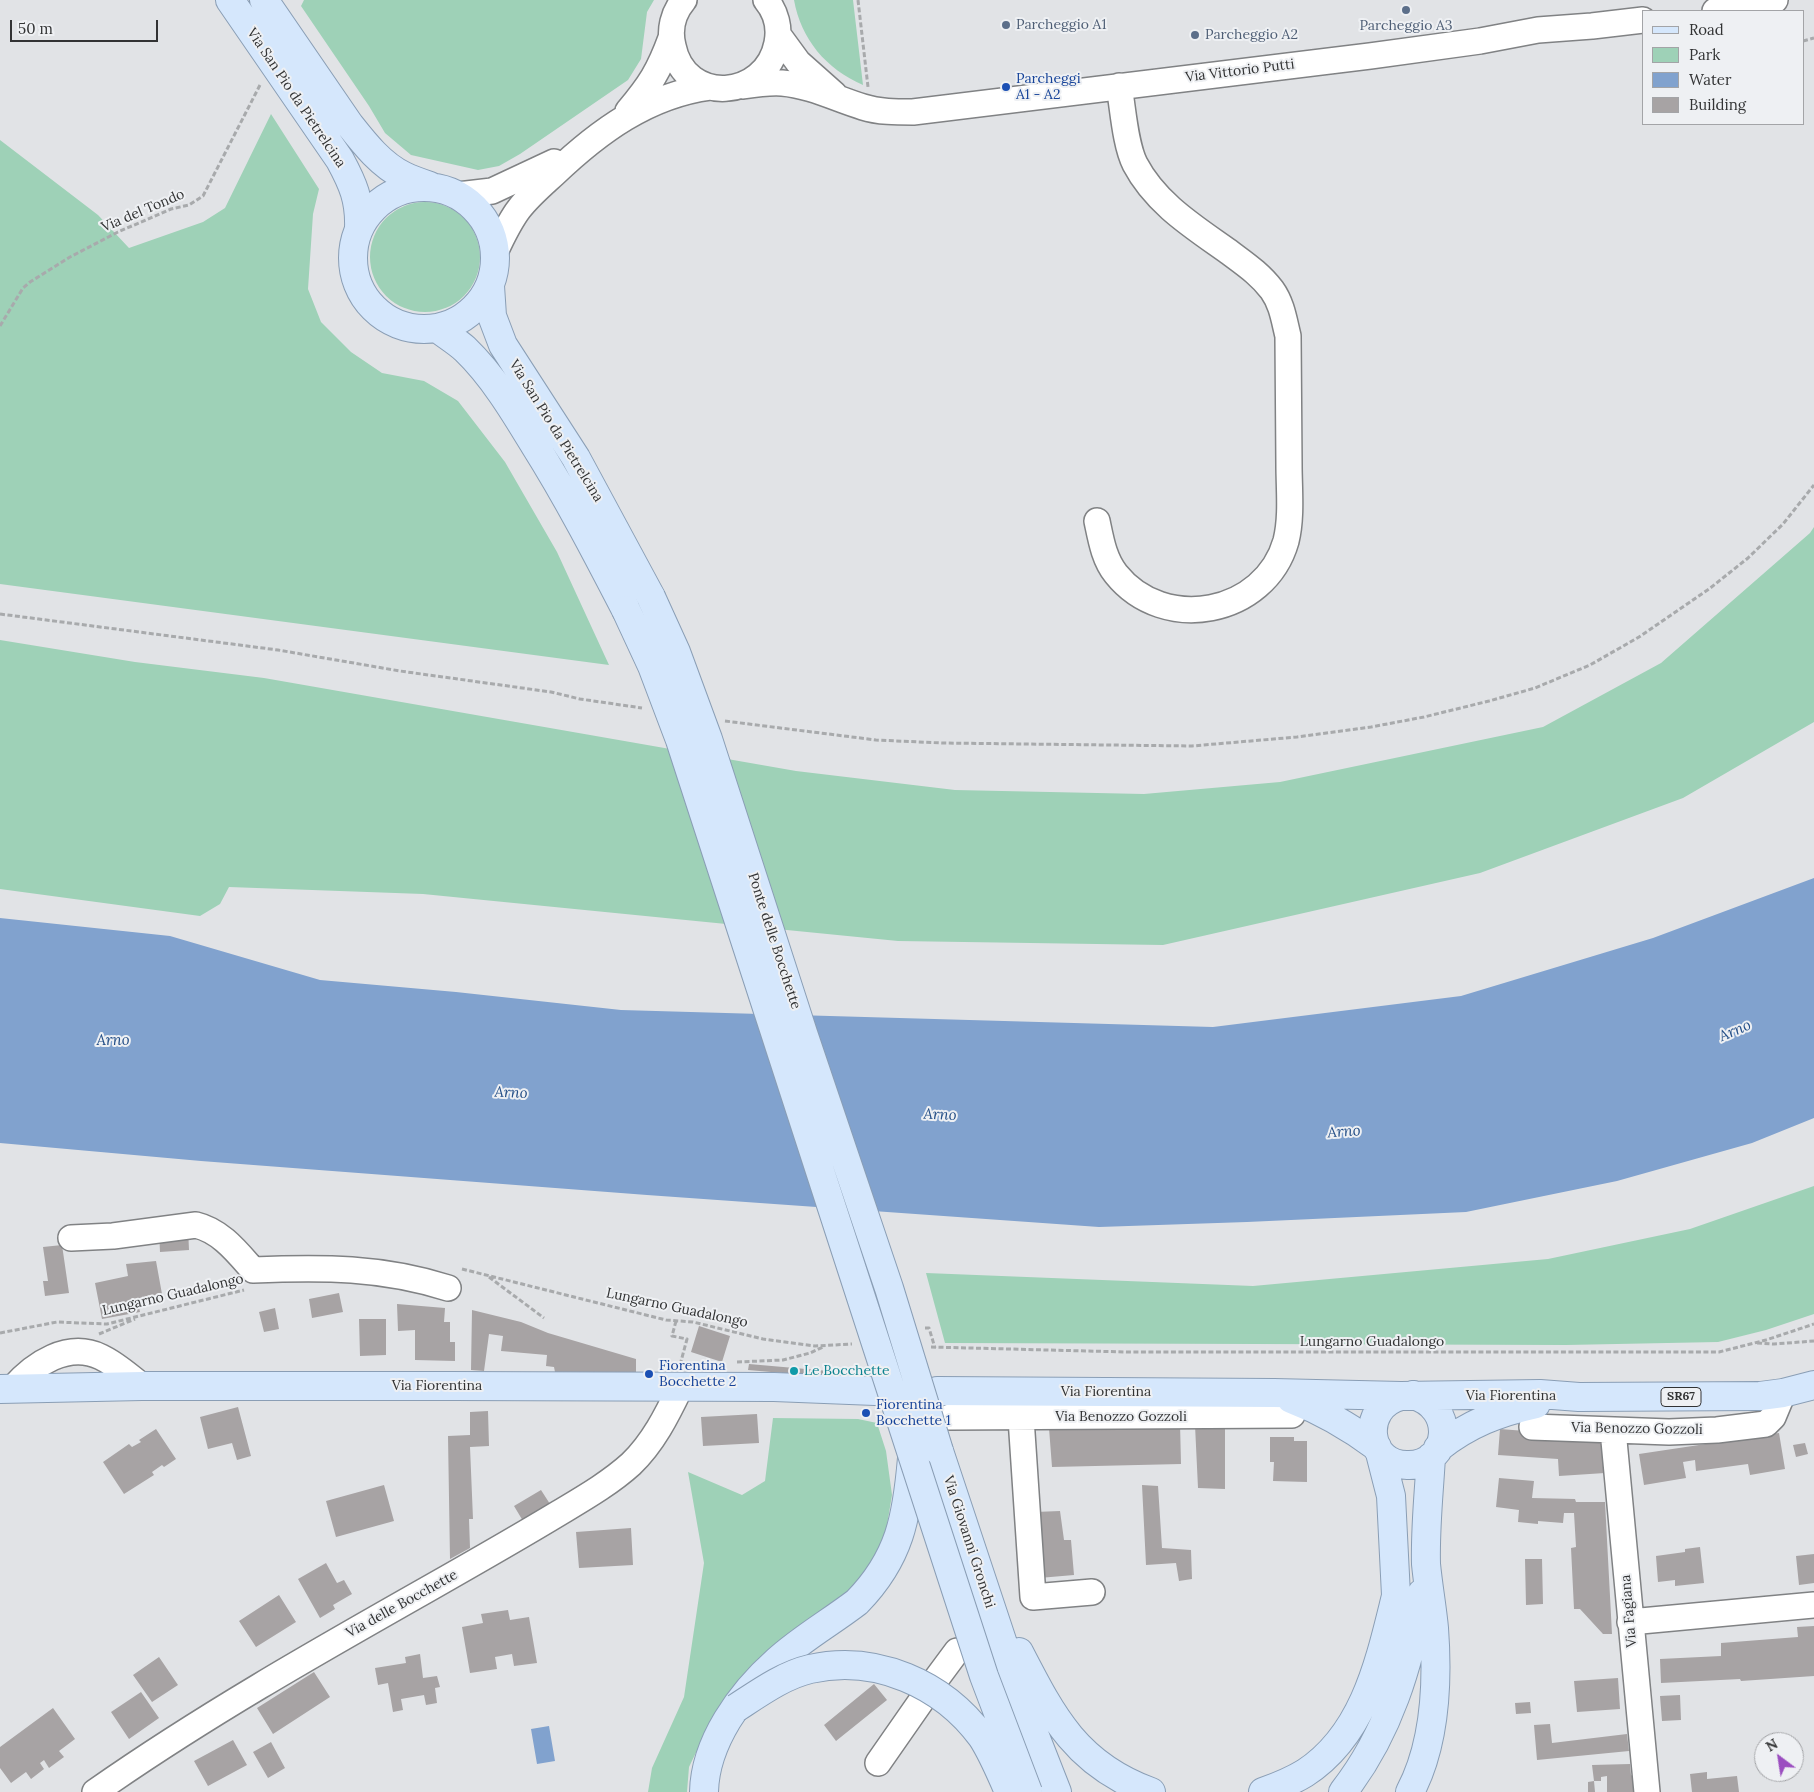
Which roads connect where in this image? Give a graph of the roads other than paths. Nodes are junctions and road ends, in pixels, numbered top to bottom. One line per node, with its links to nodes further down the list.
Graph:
1 (230, 0): 17 (main road, Via San Pio da Pietrelcina)
2 (264, 0): 15 (main road, Via San Pio da Pietrelcina)
3 (684, 0): 8 (street)
4 (1775, 0): 5 (street)
5 (1720, 10)
6 (773, 12): 9 (street); 12 (street, Via Vittorio Putti)
7 (1642, 20): 10 (street, Via Vittorio Putti)
8 (671, 38): 11 (street); 13 (street)
9 (743, 86): 11 (street, Via Vittorio Putti); 12 (street, Via Vittorio Putti)
10 (1119, 86): 12 (street, Via Vittorio Putti); 21 (street)
11 (710, 87): 13 (street, Via Vittorio Putti)
12 (838, 98)
13 (622, 119): 14 (street)
14 (580, 149): 16 (street); 18 (street)
15 (431, 187): 16 (main road); 17 (main road)
16 (458, 196): 18 (main road)
17 (359, 228): 20 (main road)
18 (495, 252): 19 (main road)
19 (490, 286): 20 (main road); 22 (main road, Via San Pio da Pietrelcina)
20 (438, 328): 23 (main road, Via San Pio da Pietrelcina)
21 (1097, 521)
22 (651, 597): 26 (main road, Ponte delle Bocchette, bridge)
23 (626, 610): 27 (main road, Ponte delle Bocchette, bridge)
24 (71, 1238): 25 (street)
25 (448, 1288)
26 (888, 1288): 47 (main road, Via Giovanni Gronchi, bridge)
27 (861, 1295): 45 (main road, Via Giovanni Gronchi, bridge)
28 (684, 1377): 30 (main road, Via Fiorentina); 32 (main road, Via Fiorentina); 57 (street, Via delle Bocchette)
29 (1814, 1385): 35 (main road, Via Fiorentina / SR67)
30 (142, 1386): 31 (main road, Via Fiorentina); 31 (street)
31 (6, 1389)
32 (875, 1391)
33 (938, 1391): 34 (main road, Via Fiorentina)
34 (1274, 1393): 36 (main road, Via Fiorentina); 43 (main road, Via Fiorentina)
35 (1784, 1393): 37 (main road, Via Fiorentina / SR67); 42 (street, Via Benozzo Gozzoli)
36 (1407, 1395): 37 (main road, Via Fiorentina); 43 (main road); 44 (main road, Via Fiorentina)
37 (1579, 1397): 44 (main road, Via Fiorentina)
38 (1292, 1416): 40 (street, Via Benozzo Gozzoli)
39 (950, 1417): 40 (street, Via Benozzo Gozzoli)
40 (1021, 1418): 48 (street)
41 (1532, 1427): 42 (street, Via Benozzo Gozzoli)
42 (1613, 1430): 51 (street, Via Fagiana)
43 (1379, 1450): 44 (main road, Via Fiorentina); 49 (main road)
44 (1434, 1452): 46 (main road)
45 (912, 1458): 54 (main road, bridge); 60 (main road, Via Giovanni Gronchi, bridge)
46 (1426, 1564): 53 (main road); 64 (main road)
47 (983, 1581): 56 (main road); 61 (main road, Via Giovanni Gronchi)
48 (1092, 1592)
49 (1396, 1596): 53 (main road); 62 (main road)
50 (1814, 1605): 51 (street)
51 (1630, 1622): 65 (street, Via Fagiana)
52 (957, 1651): 55 (street)
53 (1400, 1684): 63 (main road)
54 (736, 1708): 58 (main road); 59 (main road, bridge)
55 (878, 1763)
56 (1149, 1791)
57 (95, 1792)
58 (704, 1792)
59 (1009, 1792)
60 (1028, 1792)
61 (1058, 1792)
62 (1263, 1792)
63 (1343, 1792)
64 (1410, 1792)
65 (1647, 1792)

